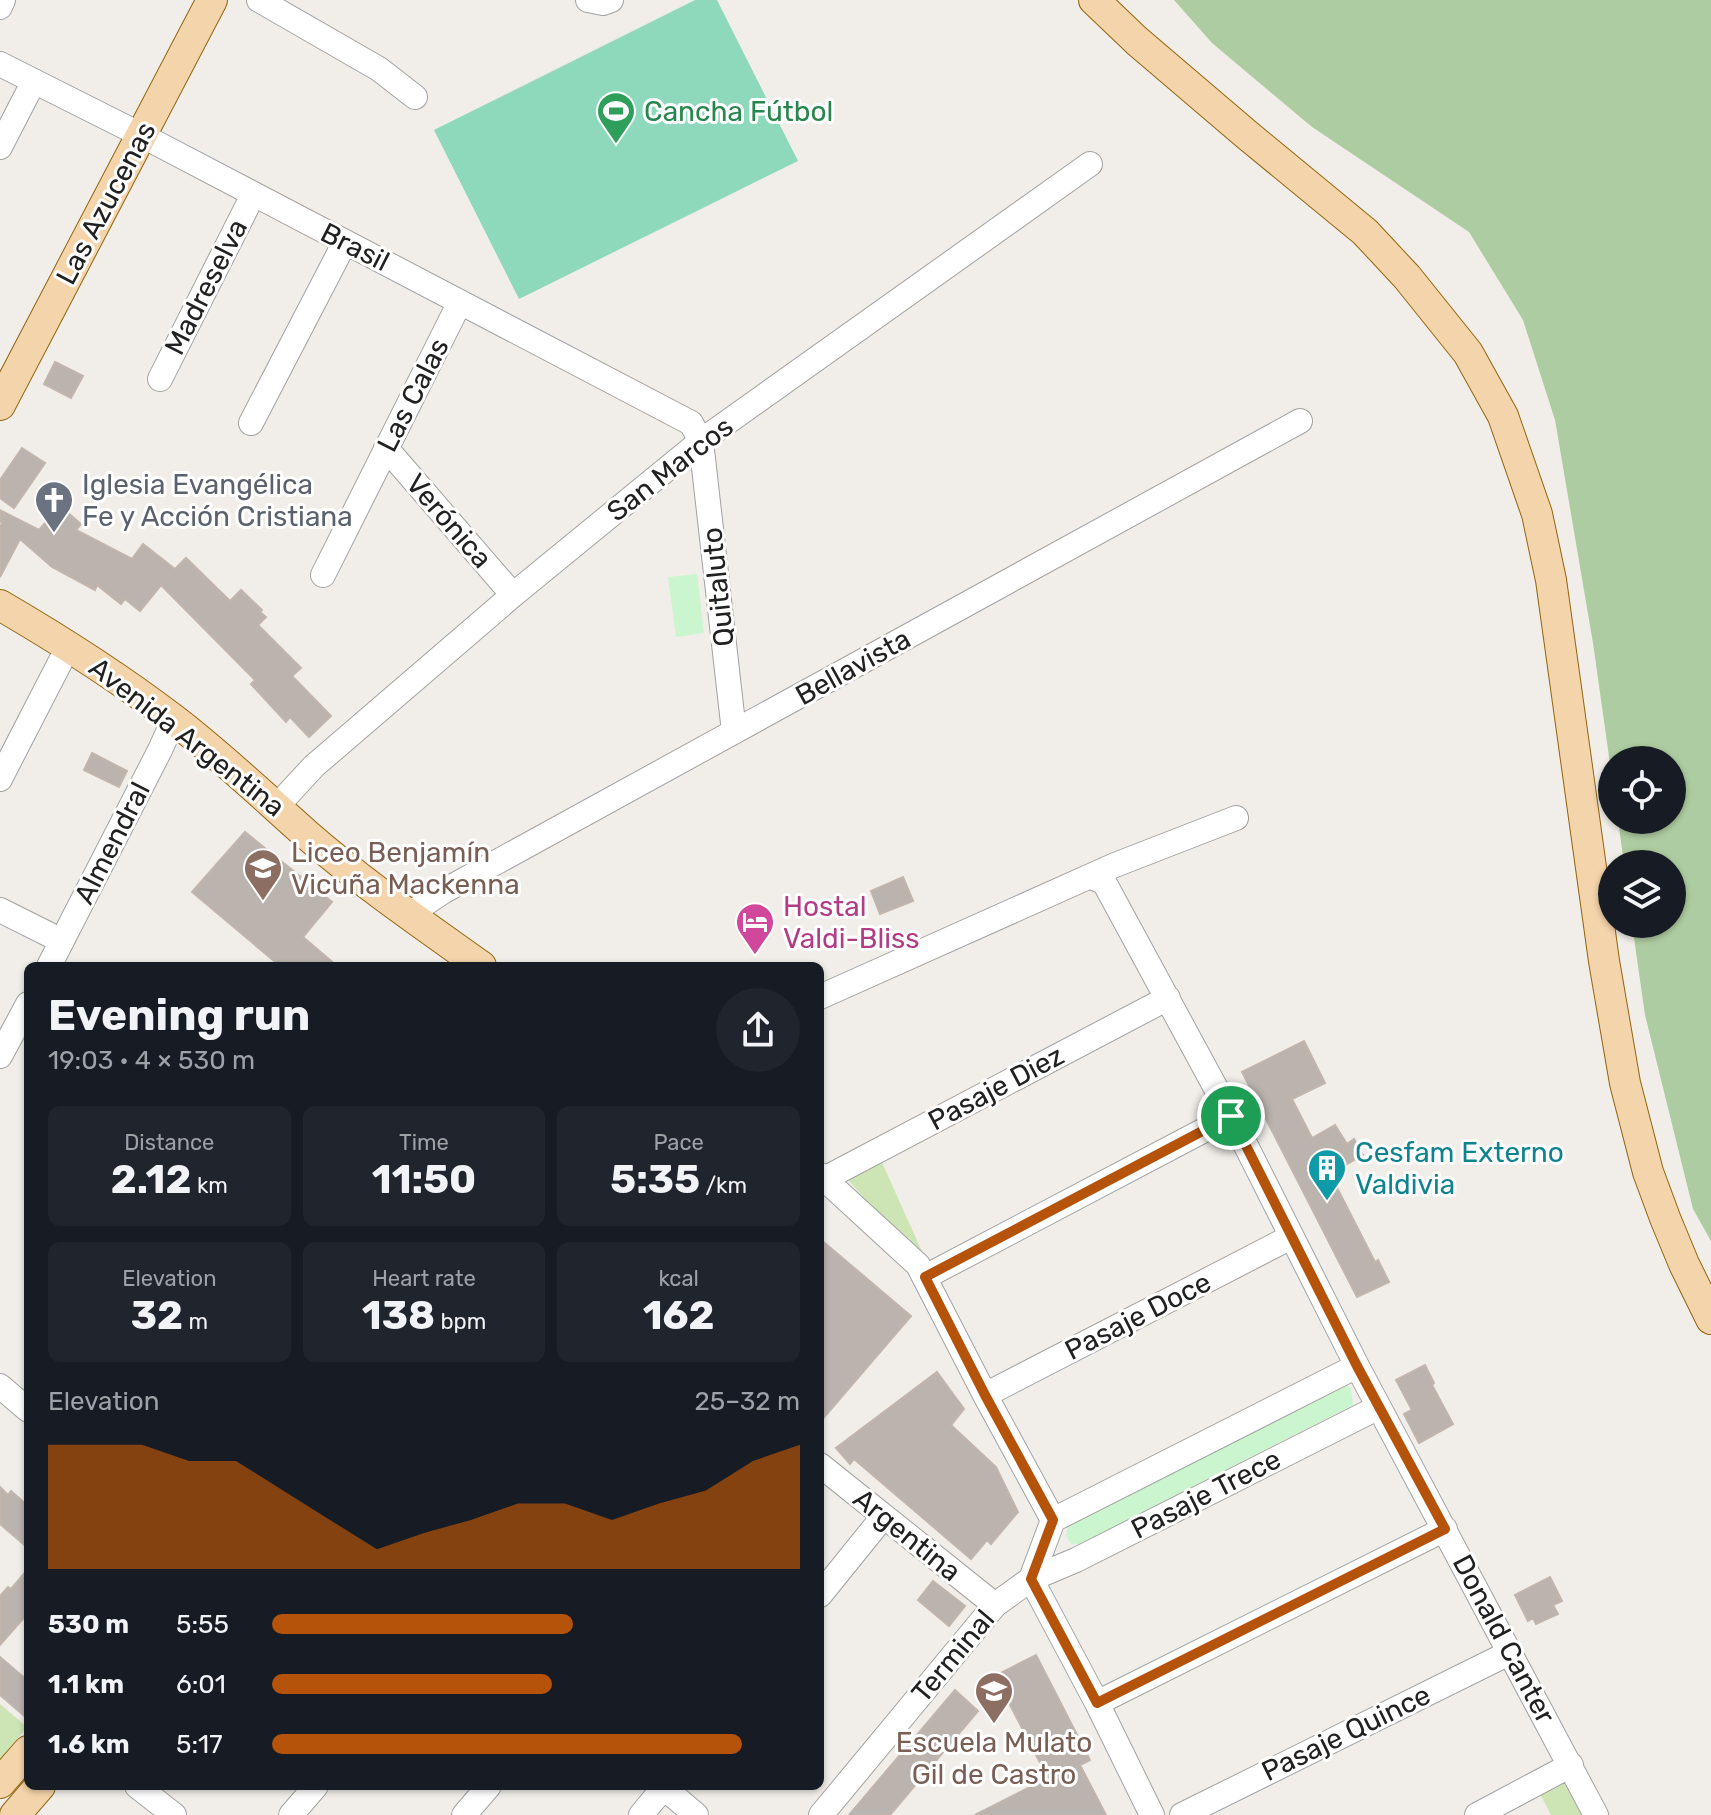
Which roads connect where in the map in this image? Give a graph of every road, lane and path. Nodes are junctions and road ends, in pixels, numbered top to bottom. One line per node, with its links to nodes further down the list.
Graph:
1 (3, 0): 7 (street)
2 (212, 0): 11 (main road, Las Azucenas)
3 (259, 0): 10 (street)
4 (588, 0): 5 (street)
5 (611, 0)
6 (1094, 0): 47 (main road)
7 (0, 7)
8 (0, 64): 9 (street, Brasil)
9 (34, 81): 11 (street, Brasil); 12 (street)
10 (415, 97)
11 (141, 135): 14 (street, Brasil); 18 (main road, Las Azucenas)
12 (0, 147)
13 (1090, 164): 21 (street, San Marcos)
14 (253, 195): 15 (street, Brasil); 17 (street, Madreselva)
15 (345, 242): 16 (street, Brasil); 20 (street)
16 (460, 302): 21 (street, Brasil); 22 (street, Las Calas)
17 (160, 379)
18 (0, 405)
19 (1300, 421): 28 (street, Bellavista)
20 (251, 423)
21 (701, 441): 24 (street, San Marcos); 28 (street, Quitaluto)
22 (386, 448): 23 (street, Las Calas); 24 (street, Verónica)
23 (323, 575)
24 (513, 595): 30 (street, San Marcos)
25 (0, 605): 26 (main road, Avenida Argentina)
26 (69, 645): 27 (main road, Avenida Argentina); 29 (street)
27 (174, 719): 30 (main road, Avenida Argentina); 35 (street, Almendral)
28 (734, 732): 34 (street, Bellavista)
29 (0, 779)
30 (277, 806): 34 (main road, Avenida Argentina)
31 (1236, 818): 32 (street)
32 (1091, 877): 38 (street); 39 (street, Donald Canter)
33 (0, 910): 35 (street)
34 (408, 915): 37 (main road, Avenida Argentina)
35 (62, 941): 36 (street, Almendral)
36 (51, 962)
37 (475, 962)
38 (824, 995)
39 (1168, 998): 42 (street, Donald Canter); 43 (street, Pasaje Diez)
40 (24, 1011): 41 (street)
41 (0, 1056)
42 (1231, 1116): 45 (street, Donald Canter); 46 (street)
43 (824, 1176)
44 (824, 1179): 46 (street)
45 (1291, 1237): 48 (street, Donald Canter); 50 (street, Pasaje Doce)
46 (925, 1277): 50 (street)
47 (1711, 1319)
48 (1357, 1366): 52 (street, Donald Canter); 55 (street, Pasaje Trece)
49 (0, 1386): 51 (street)
50 (985, 1395): 55 (street)
51 (24, 1407)
52 (1379, 1407): 56 (street, Donald Canter); 57 (street, Pasaje Trece)
53 (824, 1468): 54 (street, Argentina)
54 (883, 1517): 58 (street); 59 (street, Argentina)
55 (1053, 1520): 57 (street)
56 (1445, 1529): 60 (street, Donald Canter); 61 (street)
57 (1031, 1579): 59 (street, Terminal); 61 (street)
58 (824, 1590)
59 (995, 1605): 77 (street, Terminal)
60 (1511, 1652): 63 (street, Donald Canter); 79 (street, Pasaje Quince)
61 (1097, 1703): 78 (street)
62 (24, 1756): 64 (main road)
63 (1571, 1765): 80 (street); 81 (street, Donald Canter)
64 (0, 1783)
65 (37, 1790): 71 (main road)
66 (147, 1790): 72 (street)
67 (313, 1790): 73 (street)
68 (486, 1790): 74 (street)
69 (662, 1790): 75 (street)
70 (667, 1790): 76 (street)
71 (15, 1815)
72 (174, 1815)
73 (291, 1815)
74 (464, 1815)
75 (641, 1815)
76 (696, 1815)
77 (821, 1815)
78 (1152, 1815)
79 (1182, 1815)
80 (1477, 1815)
81 (1596, 1815)

